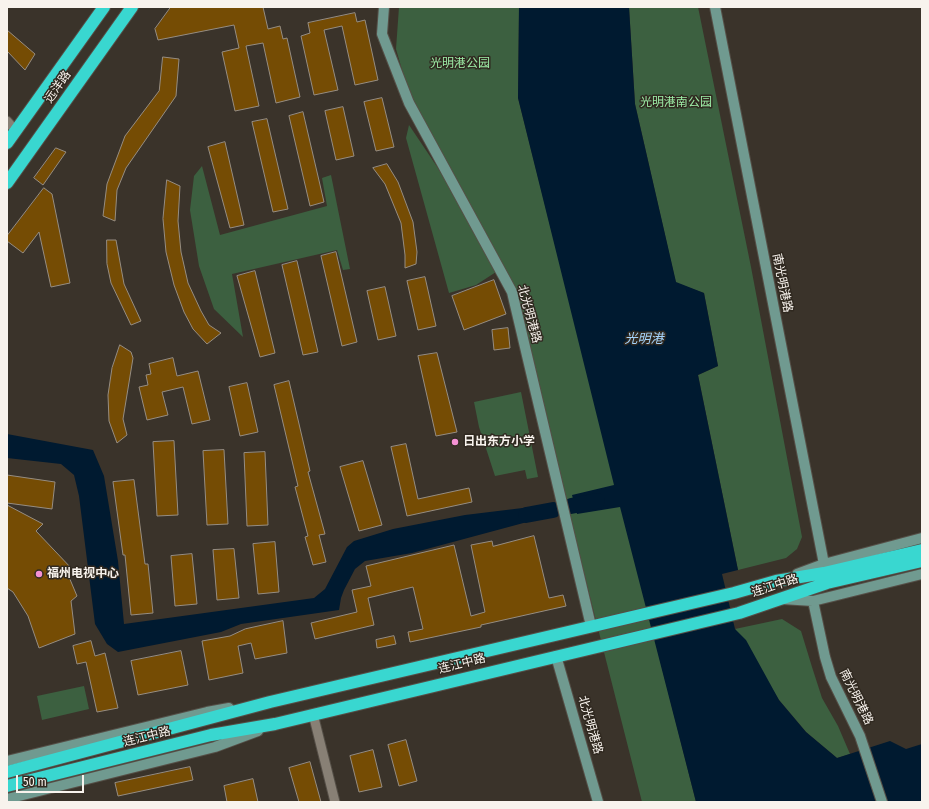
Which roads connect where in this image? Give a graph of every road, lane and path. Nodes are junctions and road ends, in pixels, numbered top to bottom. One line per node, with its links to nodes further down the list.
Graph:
1 (104, 7): 6 (highway, 远洋路)
2 (132, 7): 8 (highway, 远洋路)
3 (384, 7): 16 (street, 北光明港路)
4 (715, 7): 12 (street, 南光明港路)
5 (7, 121): 6 (street)
6 (16, 131): 7 (highway, 远洋路)
7 (7, 143)
8 (7, 183)
9 (922, 538): 12 (street)
10 (922, 550): 12 (highway, 连江中路)
11 (922, 561): 12 (highway, 连江中路)
12 (825, 573): 14 (highway, 连江中路); 16 (highway, 连江中路)
13 (922, 574): 15 (street)
14 (780, 599): 15 (street); 17 (highway, 连江中路)
15 (813, 601): 27 (street, 南光明港路)
16 (591, 626): 18 (highway, 连江中路)
17 (556, 656): 19 (highway, 连江中路); 26 (street, 北光明港路)
18 (270, 702): 21 (street); 22 (highway, 连江中路)
19 (313, 714): 20 (highway, 连江中路); 25 (street)
20 (275, 724): 23 (highway, 连江中路); 24 (street)
21 (7, 761)
22 (7, 772)
23 (7, 786)
24 (7, 799)
25 (335, 802)
26 (598, 802)
27 (882, 802)

